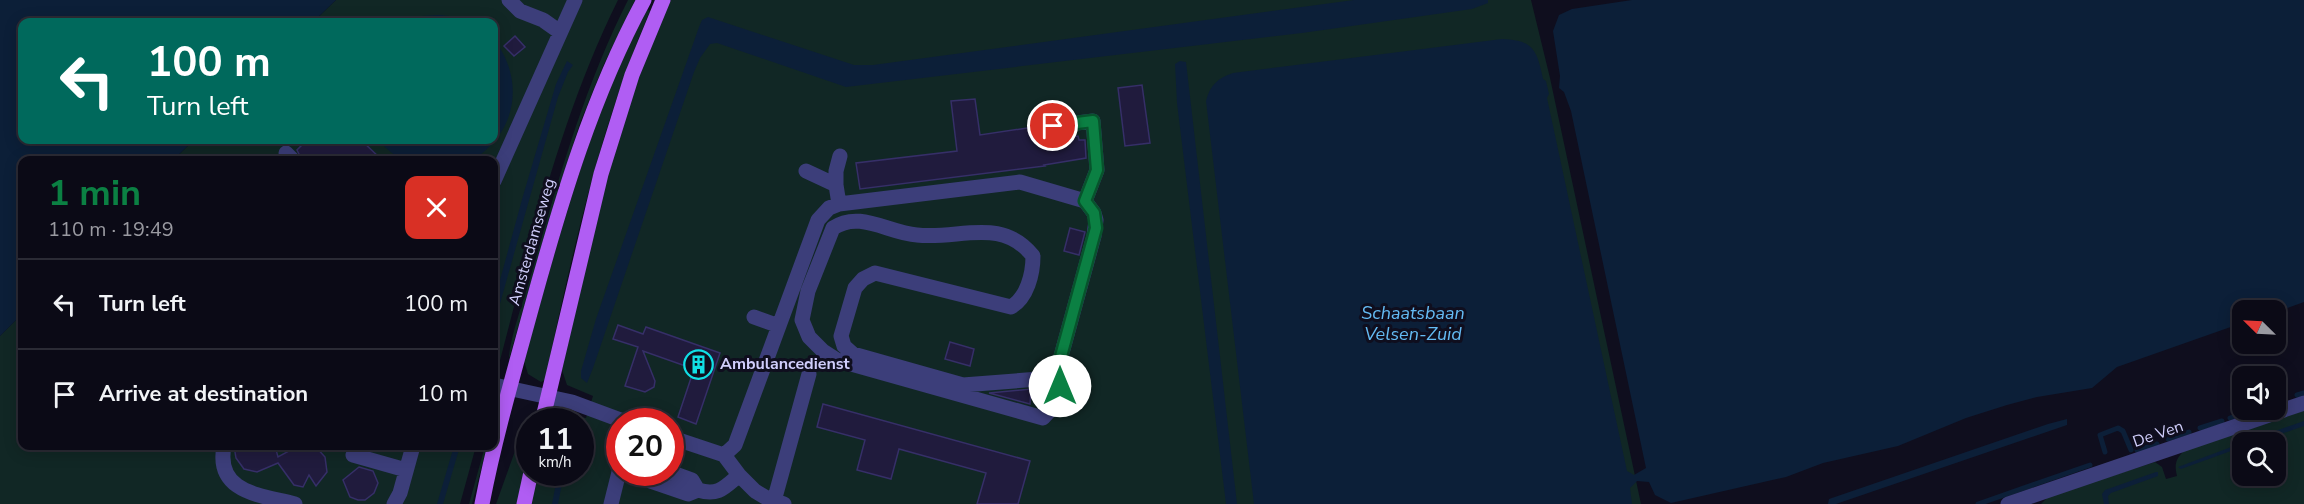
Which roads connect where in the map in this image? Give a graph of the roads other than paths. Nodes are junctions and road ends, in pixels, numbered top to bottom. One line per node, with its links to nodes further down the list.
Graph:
1 (509, 0): 5 (street)
2 (575, 0): 5 (street)
3 (644, 0): 18 (main road, Amsterdamseweg)
4 (663, 0): 19 (main road)
5 (560, 33): 9 (street)
6 (1053, 126): 11 (street)
7 (840, 156): 10 (street)
8 (806, 171): 10 (street)
9 (498, 172)
10 (836, 185): 12 (street)
11 (1085, 201): 12 (street); 15 (street)
12 (839, 204): 14 (street)
13 (754, 317): 14 (street)
14 (779, 326): 29 (street)
15 (1060, 360): 15 (street)
16 (809, 374): 38 (street)
17 (498, 386): 18 (street)
18 (509, 389): 19 (street); 23 (main road, Amsterdamseweg)
19 (548, 397): 21 (main road); 22 (street)
20 (2304, 403): 37 (street, De Ven)
21 (545, 408)
22 (606, 414)
23 (498, 431)
24 (684, 442): 29 (street)
25 (223, 450): 39 (street)
26 (412, 450): 30 (street)
27 (493, 450): 41 (main road, Amsterdamseweg)
28 (353, 455): 30 (street)
29 (724, 455): 31 (street)
30 (406, 470): 40 (street)
31 (739, 475): 36 (street); 38 (street)
32 (684, 477): 36 (street)
33 (528, 486): 42 (main road)
34 (616, 486): 43 (street)
35 (665, 486): 36 (street)
36 (698, 490)
37 (2024, 501): 44 (street, De Ven)
38 (779, 502)
39 (295, 504)
40 (394, 504)
41 (482, 504)
42 (524, 504)
43 (611, 504)
44 (2008, 504)

